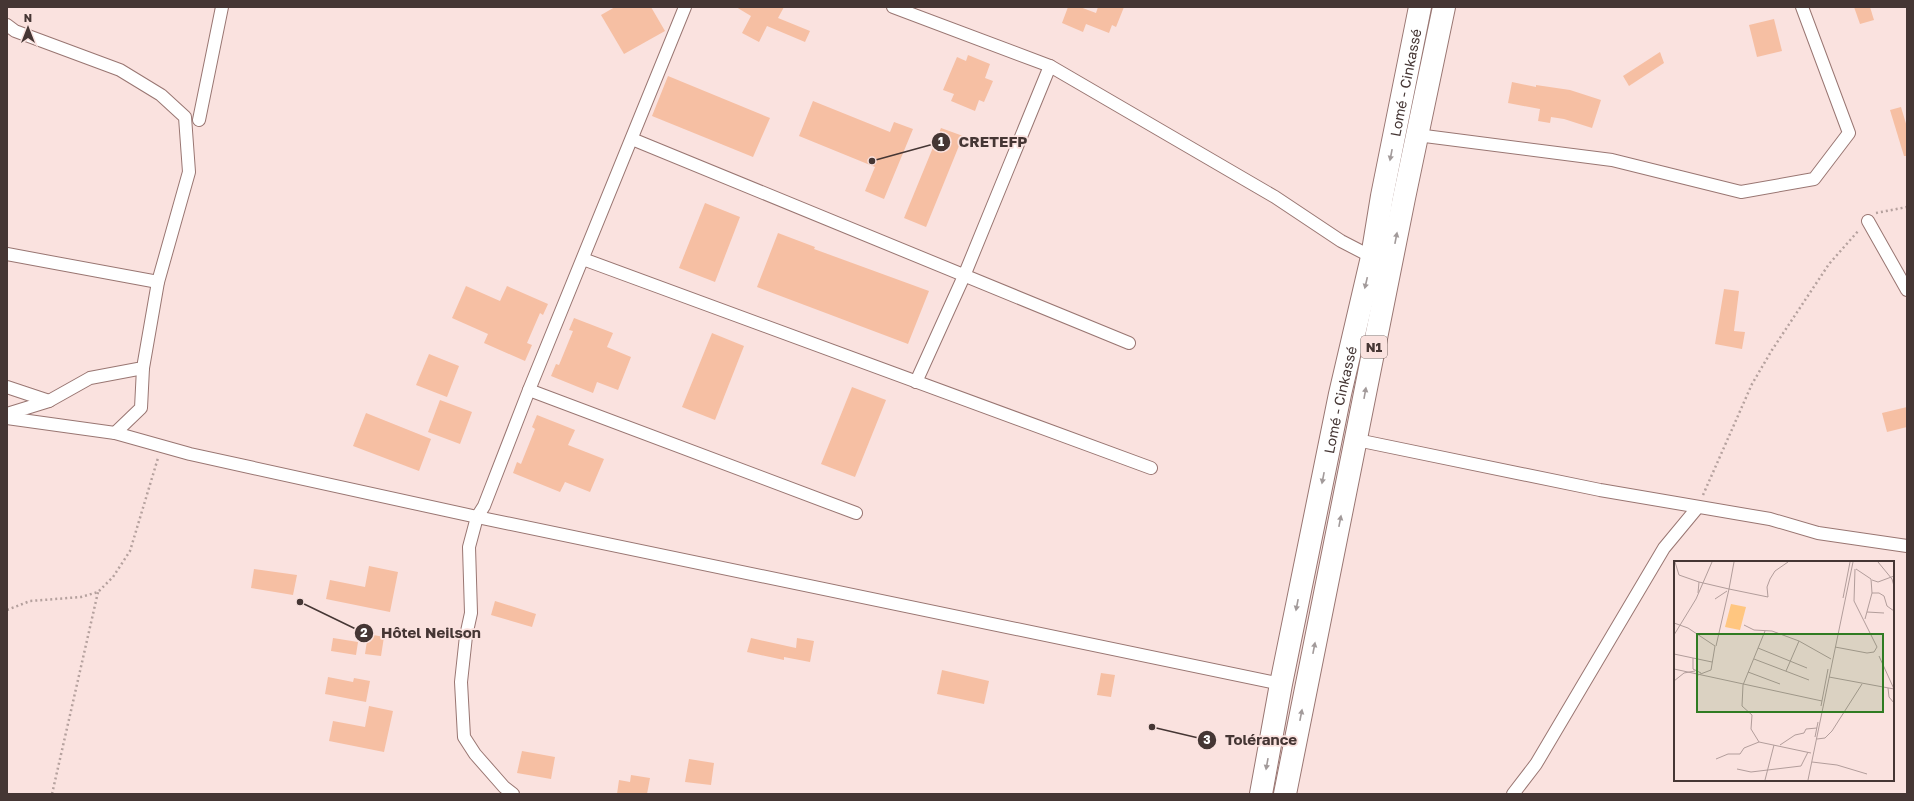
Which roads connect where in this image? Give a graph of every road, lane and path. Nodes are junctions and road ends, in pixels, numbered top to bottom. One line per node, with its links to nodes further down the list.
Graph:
1 (222, 7): 9 (street)
2 (685, 7): 11 (street)
3 (893, 7): 8 (street)
4 (1420, 7): 16 (highway, Lomé - Cinkassé / N1, one-way to 16)
5 (1444, 7): 10 (highway, Lomé - Cinkassé / N1)
6 (1802, 7): 10 (street)
7 (7, 25): 18 (street)
8 (1050, 66): 16 (street); 17 (street)
9 (199, 120)
10 (1417, 135): 16 (highway, Lomé - Cinkassé / N1, one-way to 10)
11 (632, 139): 15 (street); 17 (street)
12 (1907, 207): 13 (path)
13 (1868, 221): 19 (street); 32 (path)
14 (7, 254): 18 (street)
15 (583, 259): 22 (street); 24 (street)
16 (1382, 259): 29 (highway, Lomé - Cinkassé / N1, one-way to 16); 38 (highway, Lomé - Cinkassé / N1, one-way to 38)
17 (964, 276): 20 (street); 22 (street)
18 (158, 282): 21 (street)
19 (1907, 290)
20 (1129, 343)
21 (143, 368): 25 (street); 28 (street)
22 (916, 382): 31 (street)
23 (7, 387): 25 (street)
24 (529, 390): 33 (street); 34 (street)
25 (50, 401): 26 (street)
26 (7, 414)
27 (7, 418): 28 (street)
28 (115, 433): 30 (street)
29 (1357, 440): 32 (street); 42 (highway, Lomé - Cinkassé / N1, one-way to 29)
30 (162, 446): 34 (street); 36 (path)
31 (1151, 468)
32 (1698, 507): 35 (street); 43 (street)
33 (856, 513)
34 (478, 517): 38 (street); 40 (street)
35 (1907, 546)
36 (98, 592): 37 (path); 39 (path)
37 (7, 610)
38 (1281, 684): 41 (highway, Lomé - Cinkassé / N1, one-way to 41)
39 (52, 794)
40 (513, 794)
41 (1261, 794)
42 (1285, 794)
43 (1513, 794)

